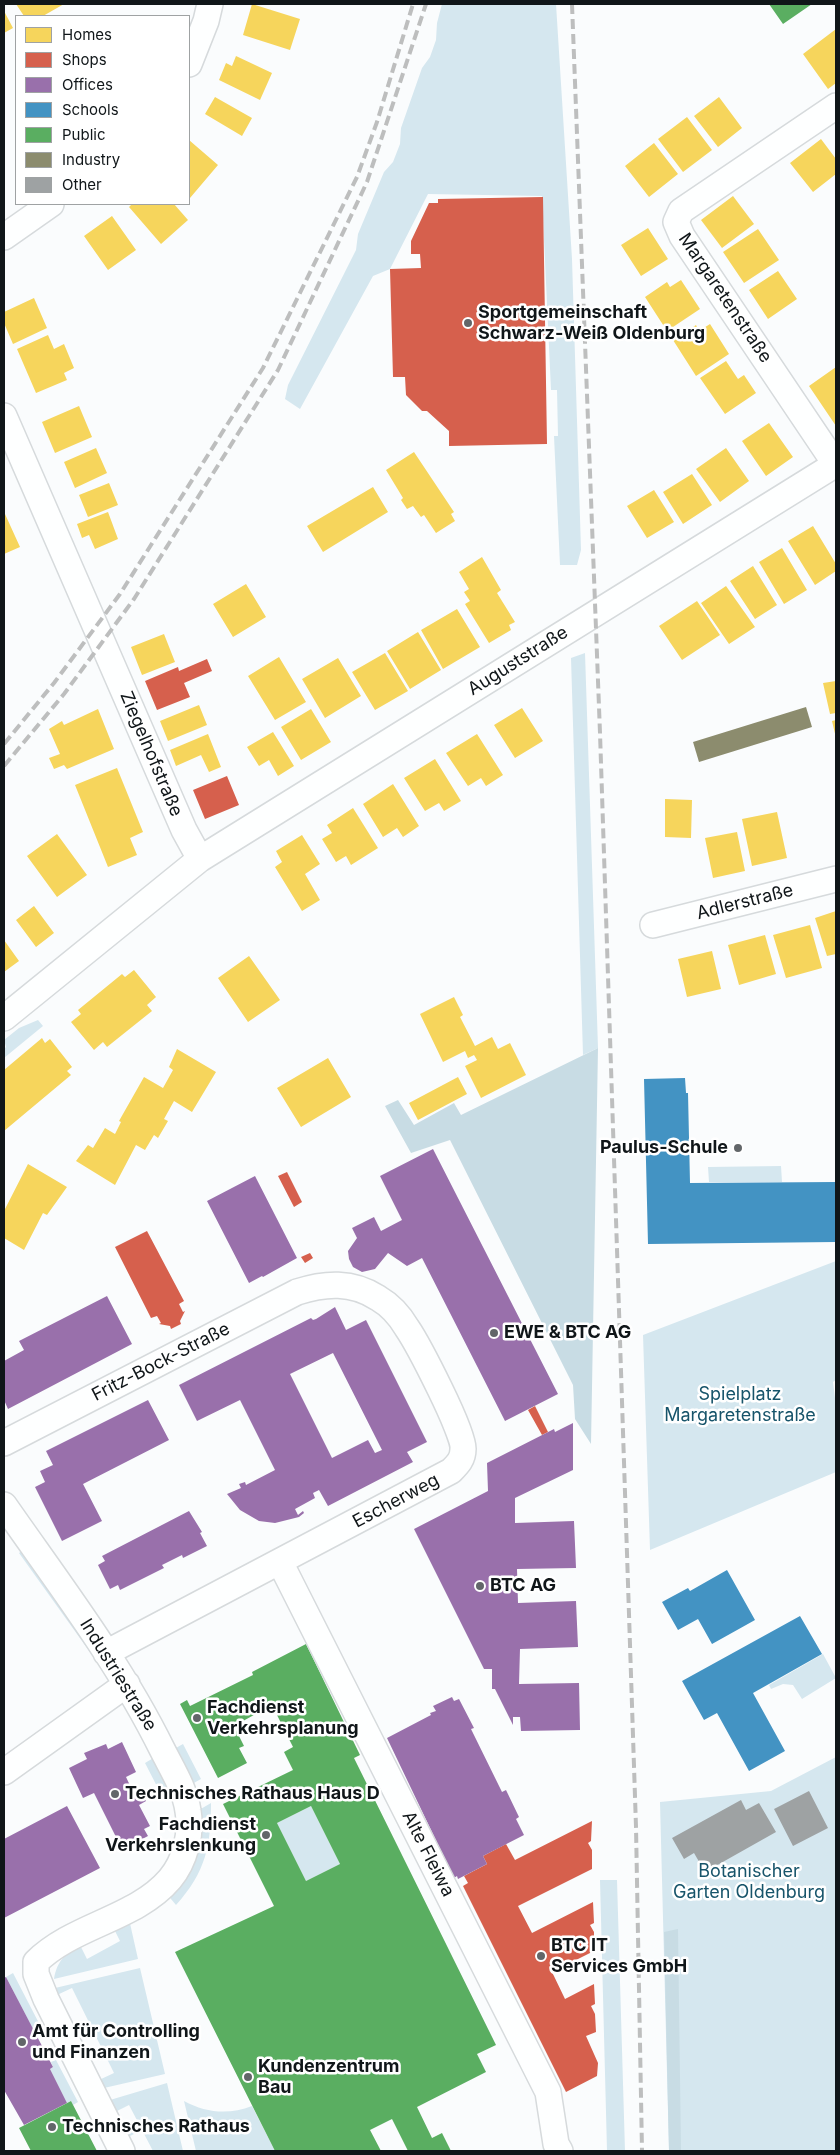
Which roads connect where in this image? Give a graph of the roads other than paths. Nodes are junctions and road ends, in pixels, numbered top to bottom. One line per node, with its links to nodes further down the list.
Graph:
1 (210, 4): 2 (street)
2 (190, 61)
3 (836, 106): 7 (street, Margaretenstraße)
4 (50, 205): 5 (street)
5 (4, 237)
6 (4, 416): 8 (street, Ziegelhofstraße)
7 (836, 465): 8 (street, Auguststraße)
8 (200, 859): 11 (street)
9 (836, 879): 10 (street, Adlerstraße)
10 (653, 925)
11 (4, 1018)
12 (319, 1286): 13 (street, Fritz-Bock-Straße); 15 (street, Escherweg)
13 (4, 1443)
14 (4, 1505): 16 (street, Industriestraße)
15 (280, 1562): 16 (street, Escherweg); 20 (street, Alte Fleiwa)
16 (106, 1652): 17 (street, Industriestraße)
17 (127, 1684): 18 (street); 19 (street, Industriestraße)
18 (4, 1772)
19 (122, 2151)
20 (560, 2151)

